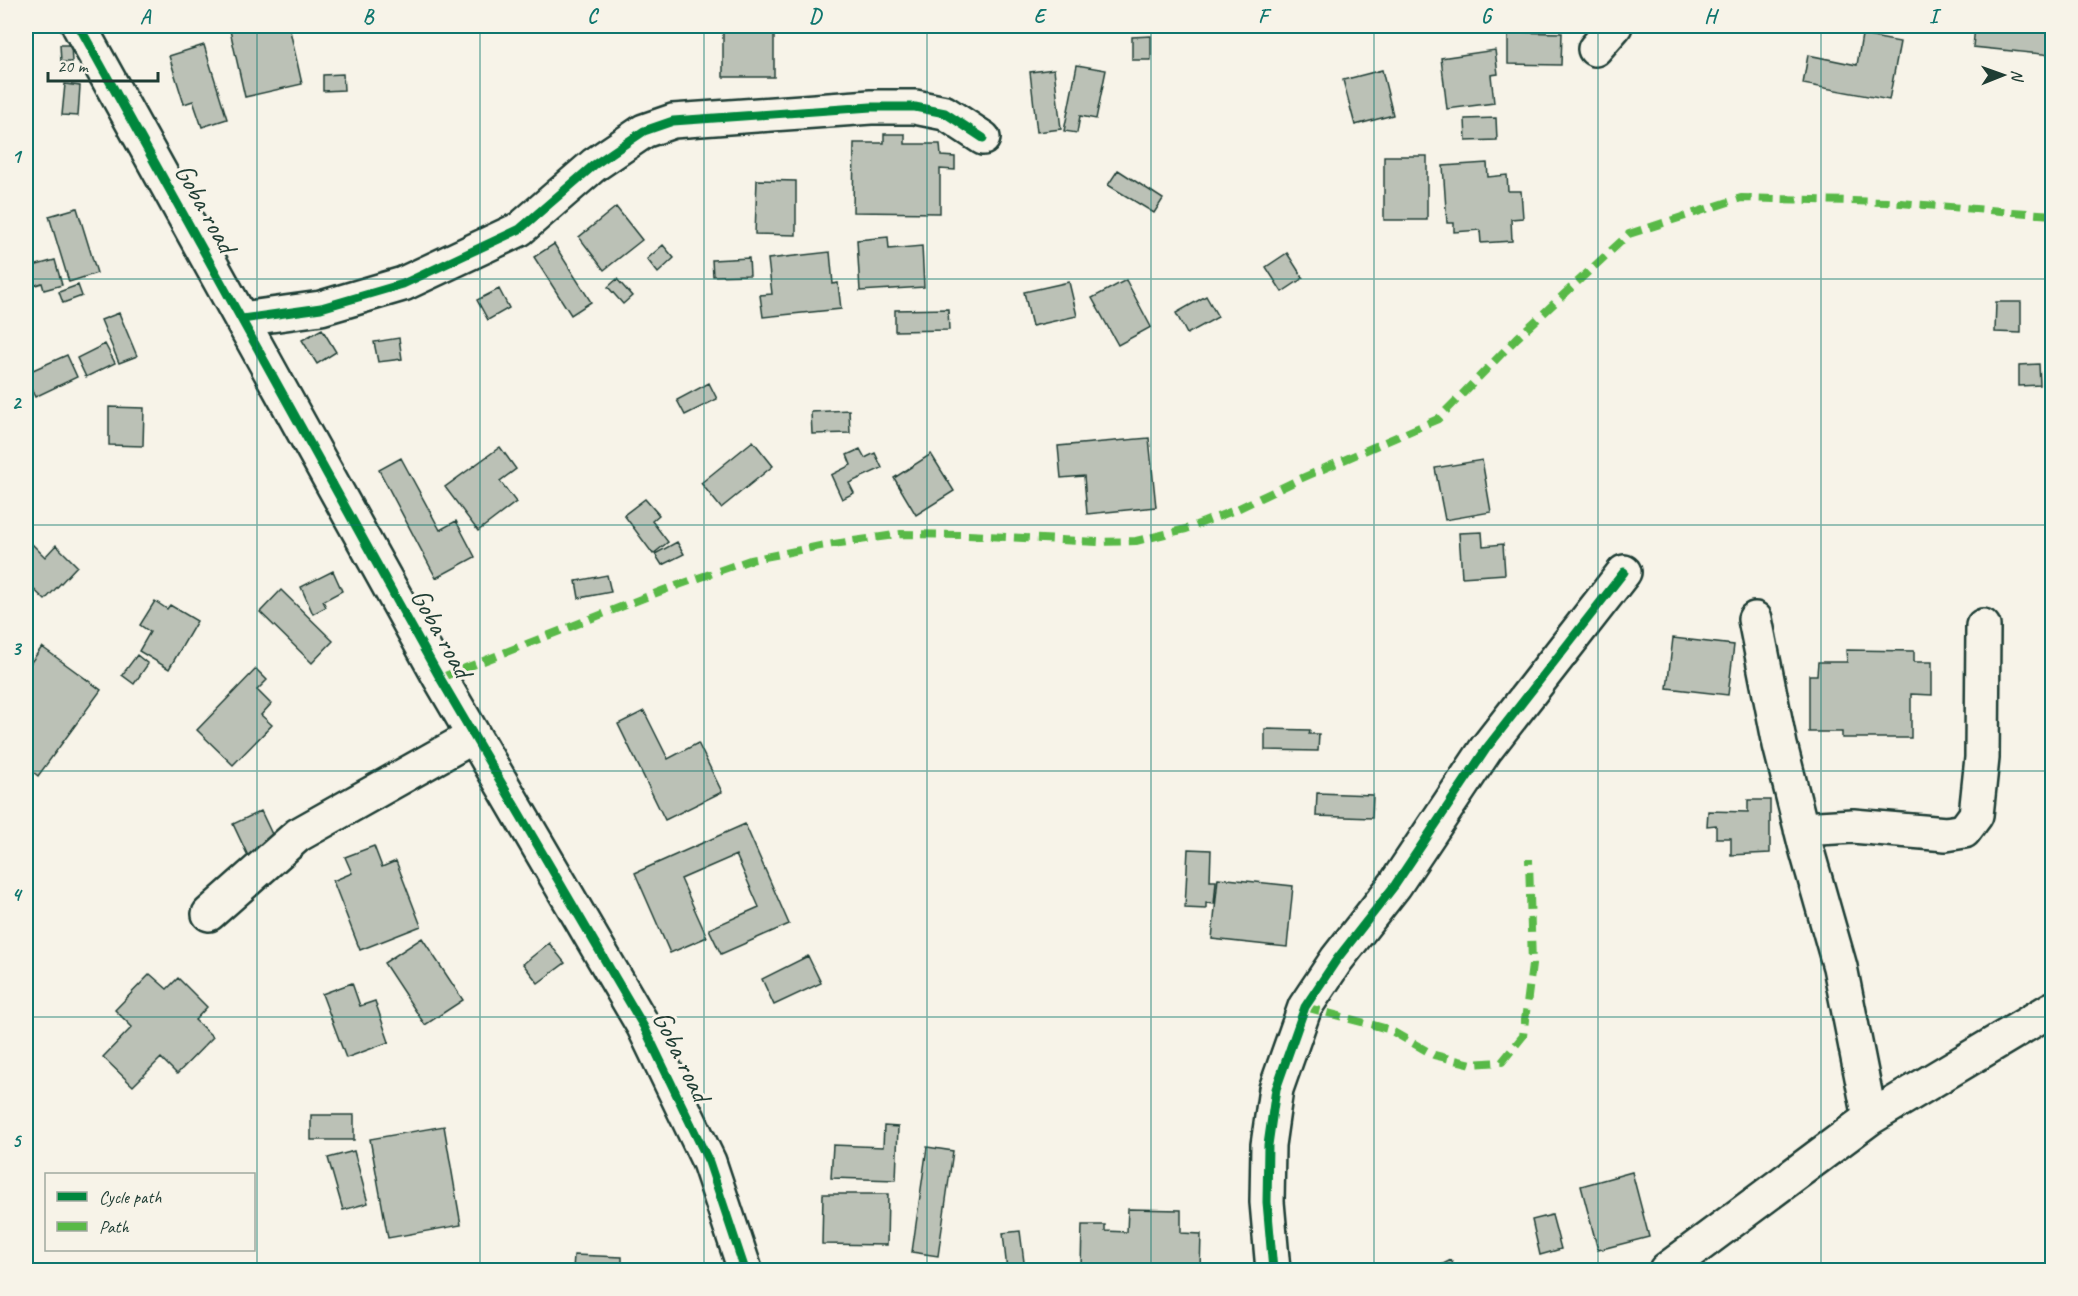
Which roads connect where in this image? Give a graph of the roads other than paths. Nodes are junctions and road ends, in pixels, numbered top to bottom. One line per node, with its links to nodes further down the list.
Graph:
1 (79, 26): 3 (street, Goba road)
2 (982, 138): 3 (street)
3 (242, 319): 7 (street, Goba road)
4 (1624, 572): 13 (street)
5 (1755, 619): 8 (street)
6 (1983, 626): 8 (street)
7 (474, 736): 9 (street); 12 (street, Goba road)
8 (1801, 829): 11 (street)
9 (209, 915)
10 (2052, 1009): 11 (street)
11 (1870, 1118): 14 (street)
12 (745, 1270)
13 (1273, 1270)
14 (1666, 1270)

